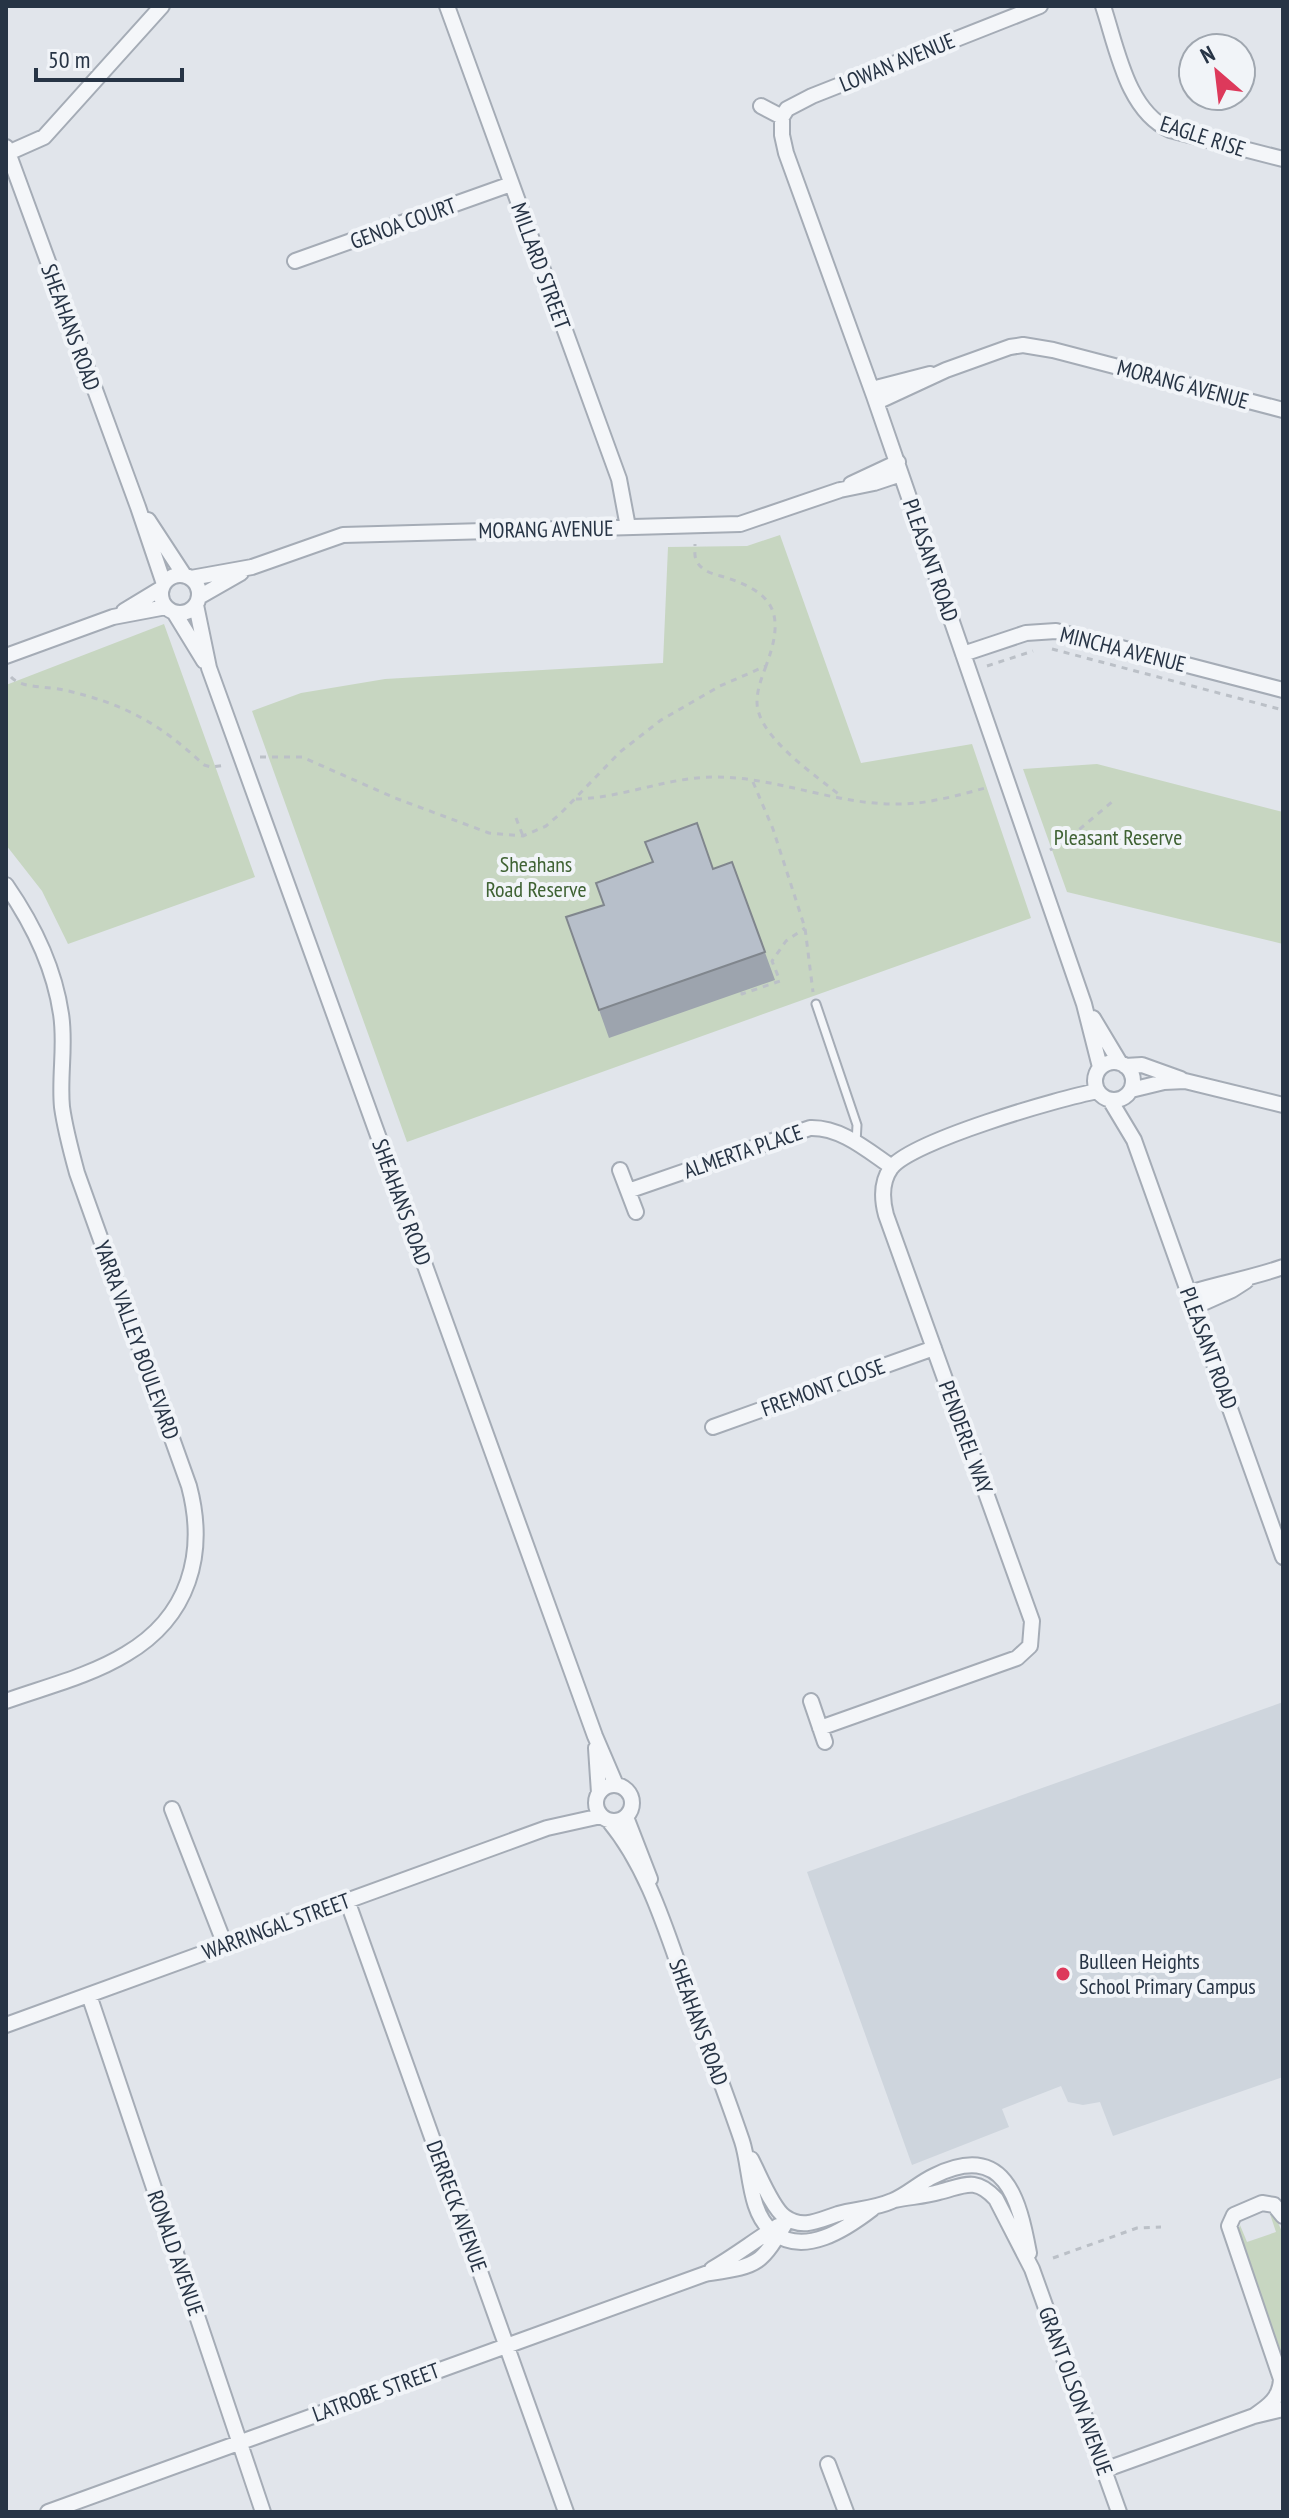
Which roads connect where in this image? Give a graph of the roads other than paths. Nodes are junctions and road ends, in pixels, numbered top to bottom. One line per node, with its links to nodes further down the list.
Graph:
1 (162, 6): 7 (street)
2 (447, 6): 9 (street, MILLARD STREET)
3 (1040, 6): 6 (street, LOWAN AVENUE)
4 (1103, 6): 8 (street, EAGLE RISE)
5 (761, 106): 6 (street)
6 (782, 117): 11 (street, PLEASANT ROAD)
7 (7, 150): 14 (street, SHEAHANS ROAD)
8 (1283, 159)
9 (511, 184): 10 (street, GENOA COURT); 15 (street, MILLARD STREET)
10 (295, 261)
11 (874, 396): 12 (street, MORANG AVENUE); 13 (street, PLEASANT ROAD)
12 (1283, 410)
13 (900, 468): 15 (street, MORANG AVENUE); 22 (street, PLEASANT ROAD)
14 (138, 507): 17 (street, SHEAHANS ROAD); 18 (street, SHEAHANS ROAD)
15 (628, 527): 16 (street, MORANG AVENUE)
16 (252, 567): 17 (street, MORANG AVENUE); 19 (street, MORANG AVENUE)
17 (188, 577): 18 (street); 19 (street)
18 (163, 586): 20 (street); 21 (street)
19 (198, 601): 20 (street); 24 (street, SHEAHANS ROAD)
20 (170, 609): 21 (street); 24 (street, SHEAHANS ROAD)
21 (113, 617): 23 (street)
22 (963, 654): 25 (street, MINCHA AVENUE); 28 (street, PLEASANT ROAD)
23 (6, 656)
24 (209, 668): 49 (street, SHEAHANS ROAD)
25 (1283, 690)
26 (6, 885): 47 (street, YARRA VALLEY BOULEVARD)
27 (816, 1004): 37 (lane)
28 (1084, 1004): 29 (street, PLEASANT ROAD); 30 (street, PLEASANT ROAD)
29 (1122, 1064): 30 (street); 31 (street); 32 (street)
30 (1098, 1071): 33 (street); 34 (street)
31 (1185, 1081): 32 (street); 35 (street)
32 (1130, 1092): 33 (street); 36 (street, PLEASANT ROAD)
33 (1104, 1096): 34 (street); 36 (street, PLEASANT ROAD)
34 (1040, 1105): 38 (street)
35 (1283, 1105)
36 (1134, 1140): 43 (street, PLEASANT ROAD)
37 (856, 1143): 38 (street, ALMERTA PLACE); 40 (street, ALMERTA PLACE)
38 (892, 1167): 44 (street, PENDEREL WAY)
39 (620, 1170): 40 (street)
40 (628, 1191): 41 (street)
41 (636, 1212)
42 (1283, 1267): 43 (street)
43 (1192, 1300): 46 (street, PLEASANT ROAD)
44 (934, 1348): 45 (street, FREMONT CLOSE); 48 (street, PENDEREL WAY)
45 (713, 1427)
46 (1281, 1544)
47 (7, 1698)
48 (811, 1701)
49 (595, 1736): 50 (street, SHEAHANS ROAD); 51 (street, SHEAHANS ROAD)
50 (616, 1785): 51 (street); 53 (street)
51 (601, 1808): 53 (street); 54 (street, SHEAHANS ROAD); 55 (street, WARRINGAL STREET)
52 (172, 1809): 56 (street)
53 (626, 1817): 54 (street, SHEAHANS ROAD)
54 (654, 1899): 59 (street, SHEAHANS ROAD)
55 (347, 1900): 56 (street, WARRINGAL STREET); 66 (street, DERRECK AVENUE)
56 (225, 1945): 57 (street, WARRINGAL STREET)
57 (89, 1995): 58 (street, WARRINGAL STREET); 69 (street, RONALD AVENUE)
58 (6, 2025)
59 (743, 2145): 63 (street, SHEAHANS ROAD); 64 (street, SHEAHANS ROAD)
60 (895, 2200): 61 (street); 65 (street, GRANT OLSON AVENUE); 65 (street, GRANT OLSON AVENUE)
61 (872, 2209): 63 (street); 64 (street)
62 (1283, 2216): 68 (street)
63 (788, 2219): 64 (street, LATROBE STREET)
64 (774, 2233): 66 (street, LATROBE STREET)
65 (1032, 2269): 71 (street, GRANT OLSON AVENUE)
66 (506, 2345): 69 (street, LATROBE STREET); 74 (street, DERRECK AVENUE)
67 (1283, 2409): 68 (street)
68 (1254, 2416): 71 (street)
69 (239, 2442): 72 (street, LATROBE STREET); 73 (street, RONALD AVENUE)
70 (828, 2464): 75 (street)
71 (1104, 2470): 76 (street, GRANT OLSON AVENUE)
72 (48, 2512)
73 (263, 2512)
74 (566, 2512)
75 (846, 2512)
76 (1119, 2512)

